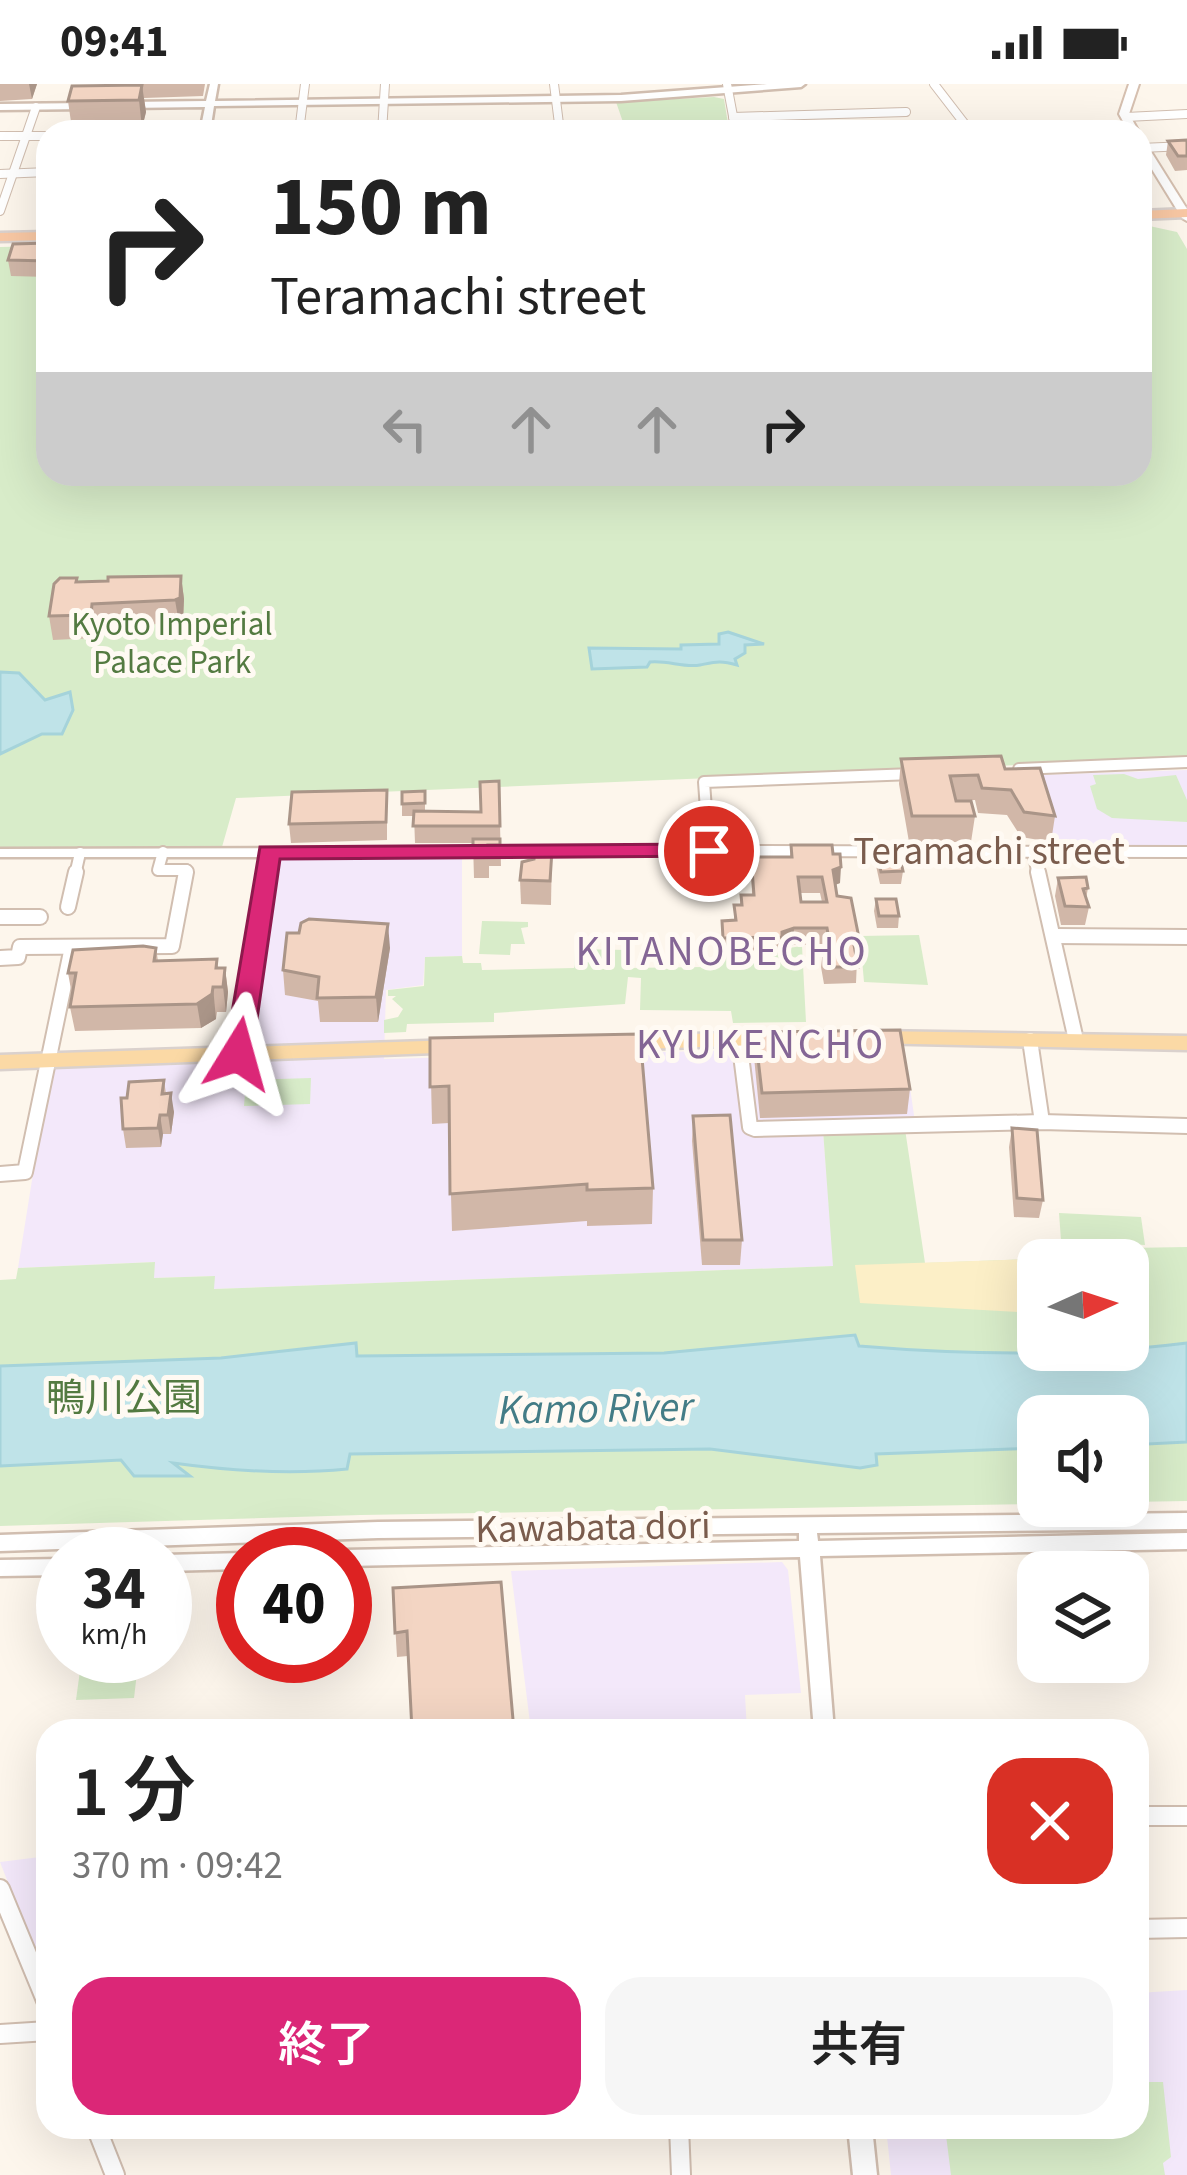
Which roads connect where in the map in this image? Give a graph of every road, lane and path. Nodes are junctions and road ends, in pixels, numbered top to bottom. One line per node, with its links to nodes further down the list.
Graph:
1 (214, 84): 11 (street)
2 (305, 84): 12 (street)
3 (385, 84): 10 (street)
4 (554, 84): 9 (street)
5 (801, 84): 8 (street)
6 (934, 84): 24 (street)
7 (1134, 84): 18 (main road)
8 (728, 86): 9 (street); 17 (street)
9 (557, 100): 10 (street); 22 (street)
10 (383, 103): 12 (street); 21 (street)
11 (210, 104): 12 (street); 14 (street); 19 (street)
12 (302, 104): 20 (street)
13 (0, 107): 14 (street)
14 (36, 107): 27 (street)
15 (906, 112): 17 (street)
16 (1187, 114): 18 (street)
17 (734, 117): 23 (street)
18 (1126, 117): 25 (main road)
19 (207, 120)
20 (300, 120)
21 (382, 120)
22 (559, 120)
23 (734, 120)
24 (962, 120)
25 (1128, 120)
26 (0, 136): 27 (street)
27 (25, 136): 28 (street); 33 (street)
28 (36, 136)
29 (1152, 146): 30 (street)
30 (1187, 146)
31 (1152, 164): 35 (main road)
32 (36, 173): 33 (street)
33 (6, 174): 34 (street)
34 (0, 212)
35 (1183, 216): 36 (highway)
36 (1152, 217)
37 (36, 238): 38 (highway)
38 (0, 240)
39 (1187, 762): 40 (street)
40 (1003, 770)
41 (934, 773): 42 (street)
42 (709, 851): 43 (street, Teramachi street); 48 (street, Teramachi street)
43 (269, 852): 47 (street, Teramachi street); 64 (street)
44 (1187, 852): 48 (street, Teramachi street)
45 (0, 853): 46 (street, Teramachi street)
46 (80, 853): 47 (street, Teramachi street); 49 (street)
47 (163, 853): 54 (street)
48 (1033, 853): 52 (street)
49 (68, 907)
50 (0, 917): 51 (street)
51 (40, 917)
52 (1054, 936): 53 (street); 60 (street)
53 (1187, 937)
54 (72, 947): 55 (street); 65 (street)
55 (0, 958)
56 (857, 1038): 59 (main road)
57 (739, 1039): 58 (main road); 61 (main road); 67 (street)
58 (810, 1039)
59 (1030, 1040): 60 (main road); 67 (street)
60 (1076, 1040): 62 (main road)
61 (591, 1043)
62 (1187, 1043)
63 (472, 1047): 64 (main road)
64 (238, 1054): 65 (main road)
65 (48, 1059): 66 (main road); 69 (street)
66 (0, 1062)
67 (1042, 1122): 68 (street)
68 (1187, 1126)
69 (0, 1174)
70 (1187, 1521): 71 (street, Kawabata dori)
71 (808, 1536): 72 (street, Kawabata dori); 73 (street, Kawabata dori); 74 (street, Kawabata dori); 77 (street)
72 (1187, 1541)
73 (0, 1543)
74 (372, 1557)
75 (36, 1567): 76 (street)
76 (0, 1568)
77 (823, 1719)
78 (1149, 1816): 79 (street)
79 (1187, 1816)
80 (0, 1888): 83 (street)
81 (1187, 1928): 82 (street)
82 (1149, 1929)
83 (36, 1976)
84 (36, 2031): 85 (street)
85 (0, 2034)
86 (101, 2139): 89 (street)
87 (680, 2139): 90 (street)
88 (861, 2139): 91 (street)
89 (115, 2175)
90 (681, 2175)
91 (865, 2175)

